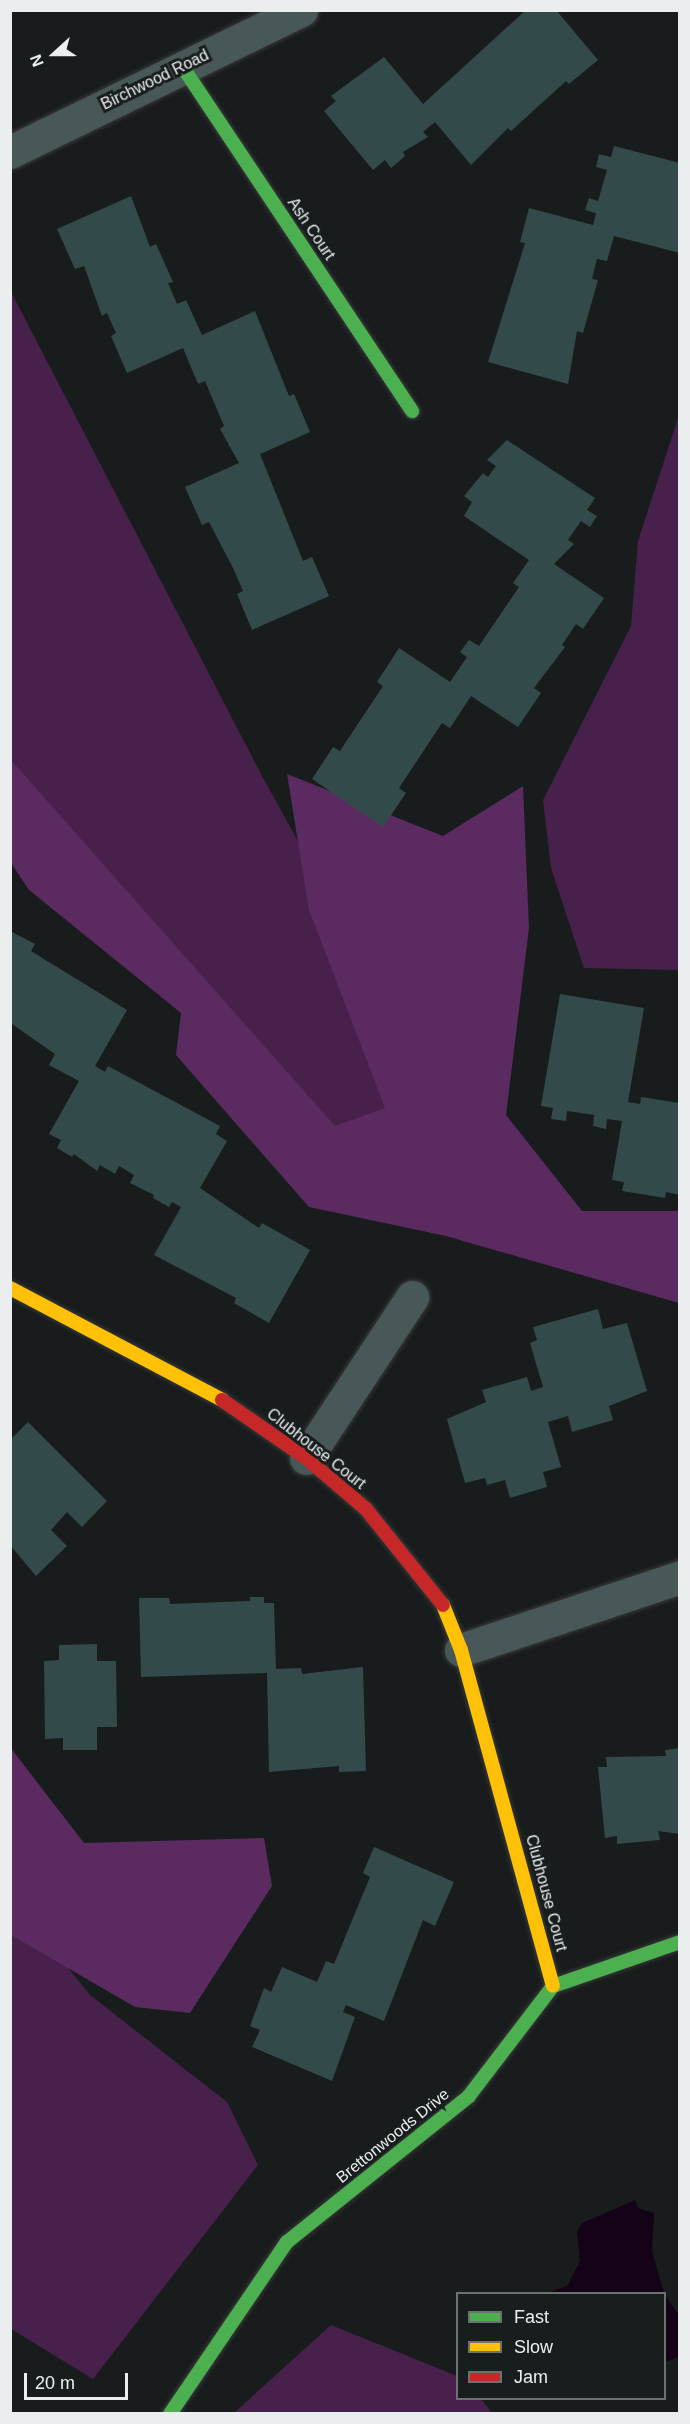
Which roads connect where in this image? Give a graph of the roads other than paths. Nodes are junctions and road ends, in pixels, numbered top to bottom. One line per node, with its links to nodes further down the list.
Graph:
1 (301, 10): 2 (street, Birchwood Road)
2 (182, 66): 3 (street, Birchwood Road); 4 (street, Ash Court)
3 (10, 152)
4 (412, 411)
5 (10, 1288): 7 (street, Clubhouse Court)
6 (412, 1297): 7 (street)
7 (306, 1458): 9 (street, Clubhouse Court)
8 (680, 1577): 9 (street)
9 (461, 1650): 11 (street, Clubhouse Court)
10 (680, 1942): 11 (street)
11 (553, 1986): 12 (street, Brettonwoods Drive)
12 (170, 2414)

